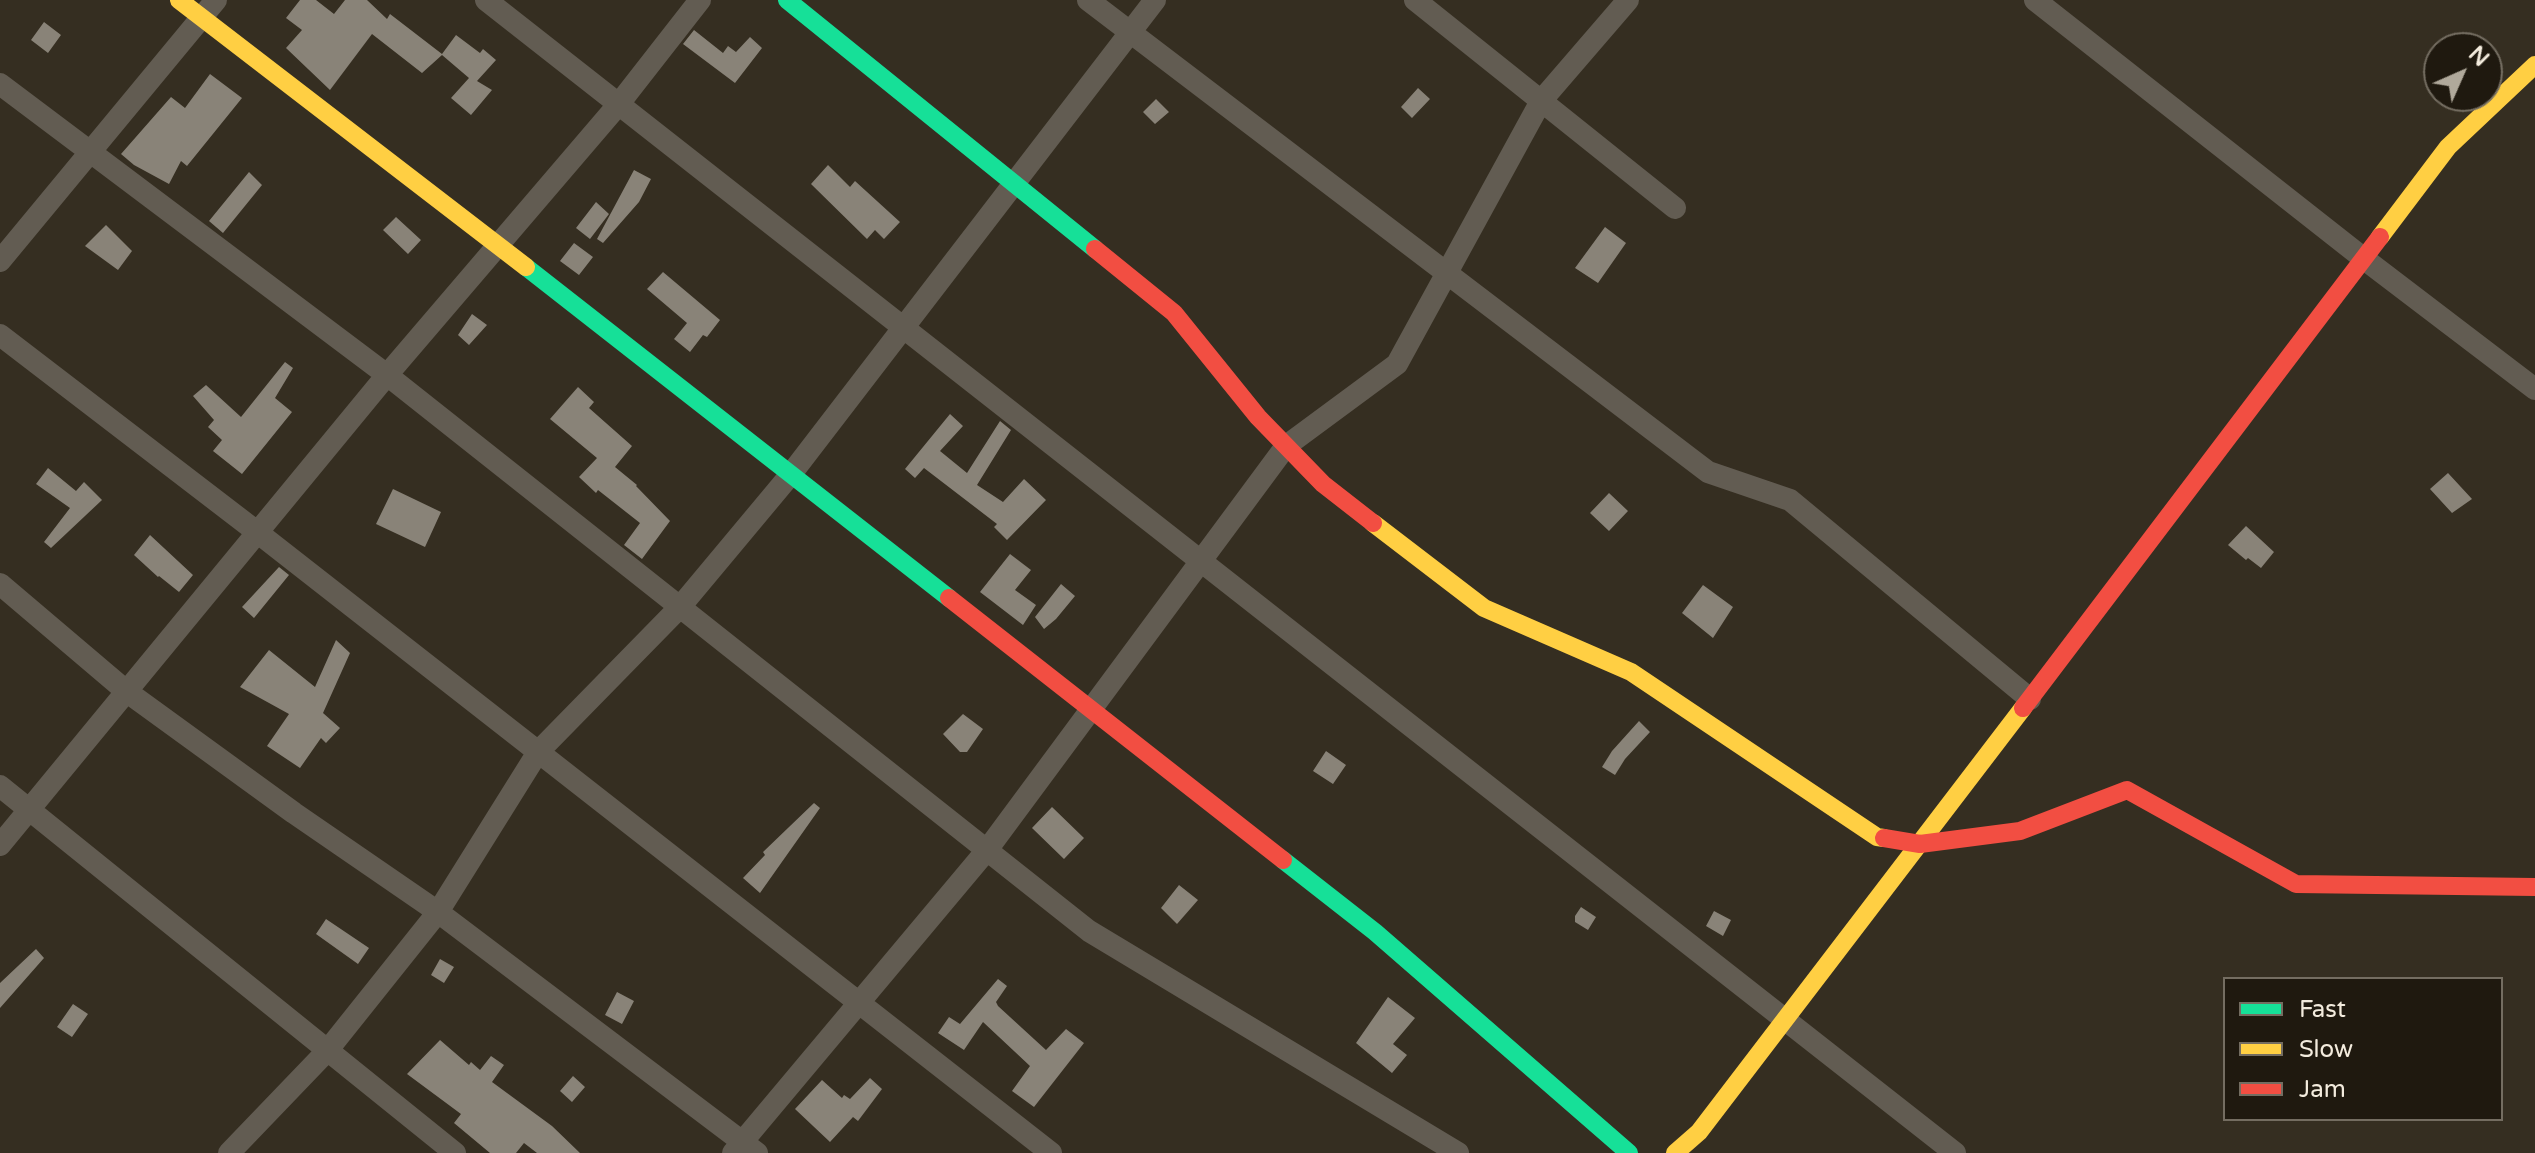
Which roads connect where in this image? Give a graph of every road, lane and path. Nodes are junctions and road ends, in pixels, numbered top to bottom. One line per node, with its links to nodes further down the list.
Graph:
1 (179, 0): 10 (main road)
2 (486, 0): 15 (street)
3 (700, 0): 15 (street)
4 (787, 0): 17 (main road)
5 (1088, 0): 11 (street)
6 (1155, 0): 11 (street)
7 (1415, 0): 14 (street)
8 (1628, 0): 14 (street)
9 (2035, 0): 20 (street)
10 (209, 9): 16 (street); 19 (main road)
11 (1130, 33): 17 (street); 22 (street)
12 (2535, 65): 20 (main road)
13 (0, 84): 16 (street)
14 (1541, 101): 18 (street); 22 (street)
15 (618, 105): 19 (street); 23 (street)
16 (92, 153): 21 (street); 25 (street)
17 (1015, 185): 23 (street); 27 (main road)
18 (1675, 208)
19 (498, 245): 25 (street); 28 (main road)
20 (2363, 258): 26 (street); 34 (main road)
21 (0, 261)
22 (1447, 273): 27 (street); 34 (street)
23 (904, 329): 28 (street); 30 (street)
24 (0, 335): 29 (street)
25 (387, 375): 29 (street); 32 (street)
26 (2535, 389)
27 (1286, 446): 30 (street); 39 (main road)
28 (791, 474): 32 (street); 35 (main road)
29 (257, 532): 33 (street); 36 (street)
30 (1201, 562): 35 (street); 45 (street)
31 (0, 584): 33 (street)
32 (680, 607): 36 (street); 41 (street)
33 (126, 691): 38 (street); 43 (street)
34 (2030, 699): 39 (main road)
35 (1091, 709): 41 (street); 52 (main road)
36 (538, 752): 43 (street); 44 (street)
37 (0, 786): 38 (street)
38 (30, 807): 40 (street); 46 (street)
39 (1920, 844): 42 (main road); 45 (main road)
40 (0, 845)
41 (987, 850): 44 (street); 51 (street)
42 (2535, 887)
43 (438, 912): 46 (street); 47 (street)
44 (858, 1001): 47 (street); 50 (street)
45 (1785, 1019): 53 (main road); 54 (street)
46 (327, 1051): 48 (street); 49 (street)
47 (744, 1149)
48 (229, 1153)
49 (455, 1153)
50 (1051, 1153)
51 (1458, 1153)
52 (1629, 1153)
53 (1675, 1153)
54 (1955, 1153)

